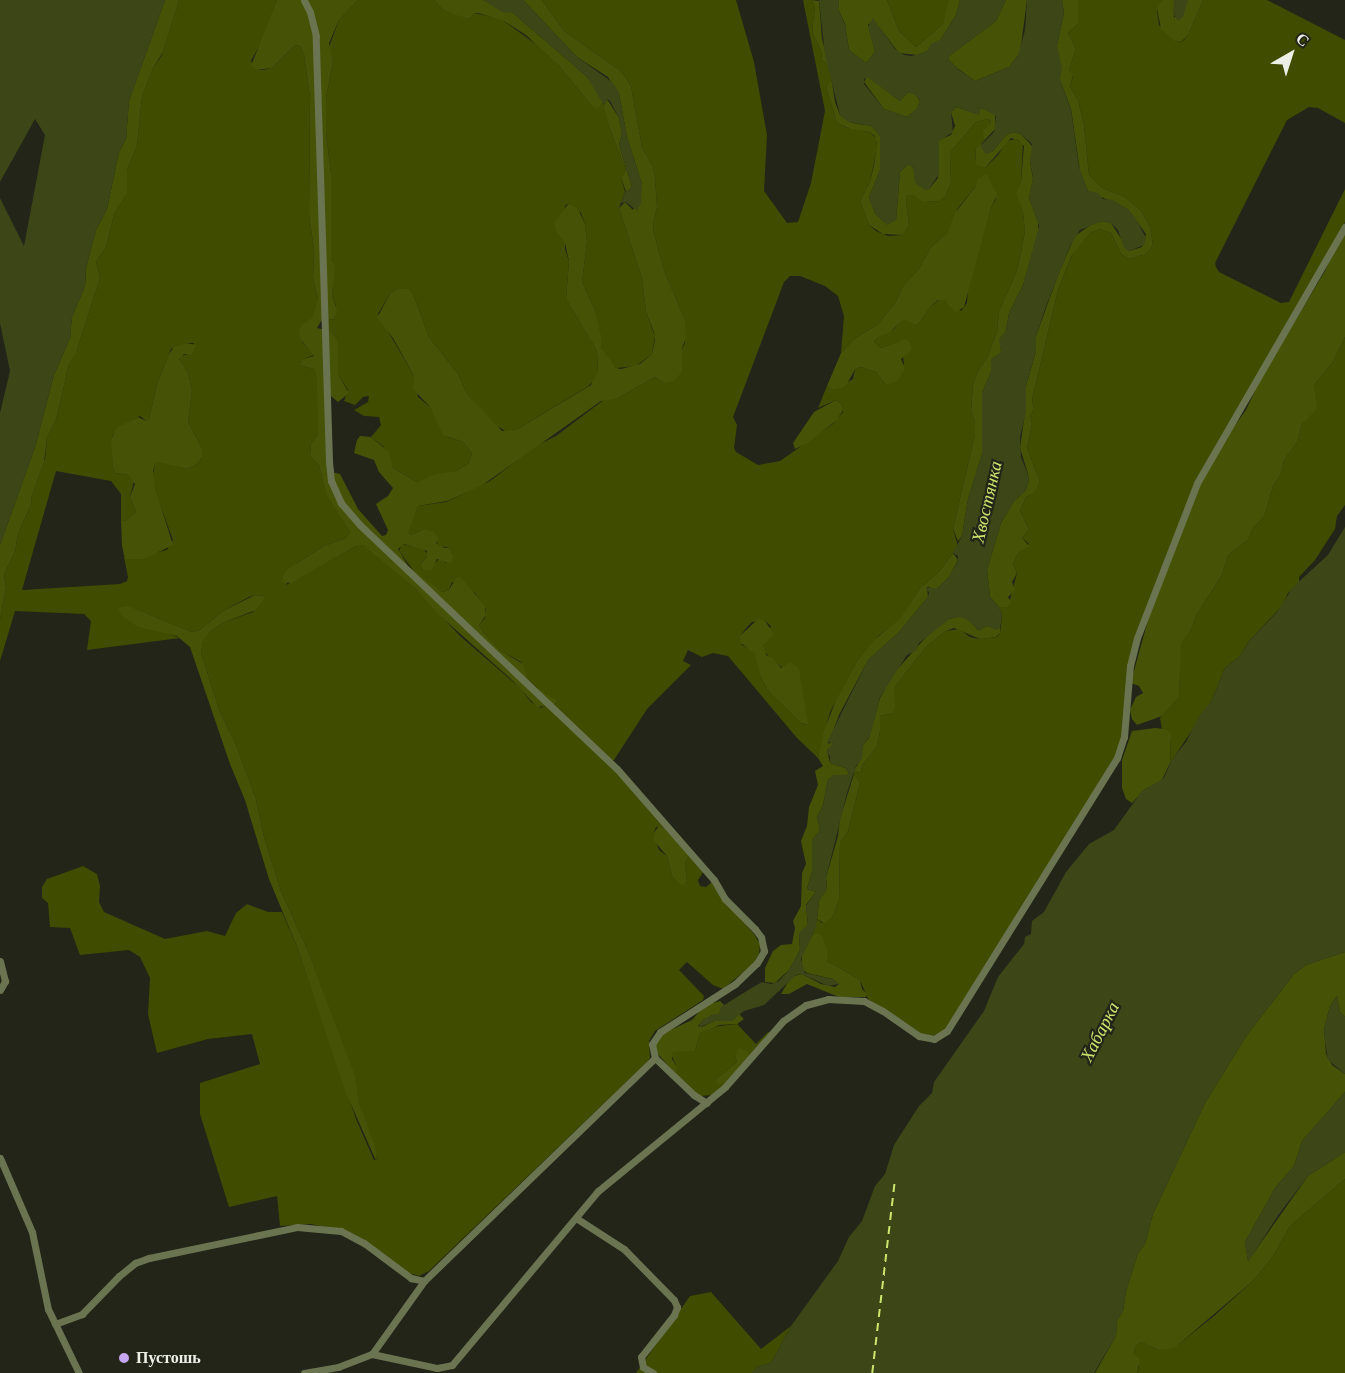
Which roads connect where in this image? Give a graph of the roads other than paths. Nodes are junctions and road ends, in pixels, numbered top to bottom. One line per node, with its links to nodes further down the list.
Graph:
1 (304, 0): 5 (street)
2 (1345, 226): 6 (street)
3 (0, 961): 4 (street)
4 (0, 990)
5 (655, 1059): 6 (street); 9 (street)
6 (707, 1102): 8 (street)
7 (0, 1158): 10 (street)
8 (576, 1218): 11 (street); 15 (street)
9 (424, 1281): 10 (street); 11 (street)
10 (55, 1324): 13 (street)
11 (372, 1354): 12 (street)
12 (338, 1370): 14 (street)
13 (79, 1373)
14 (304, 1373)
15 (653, 1373)

